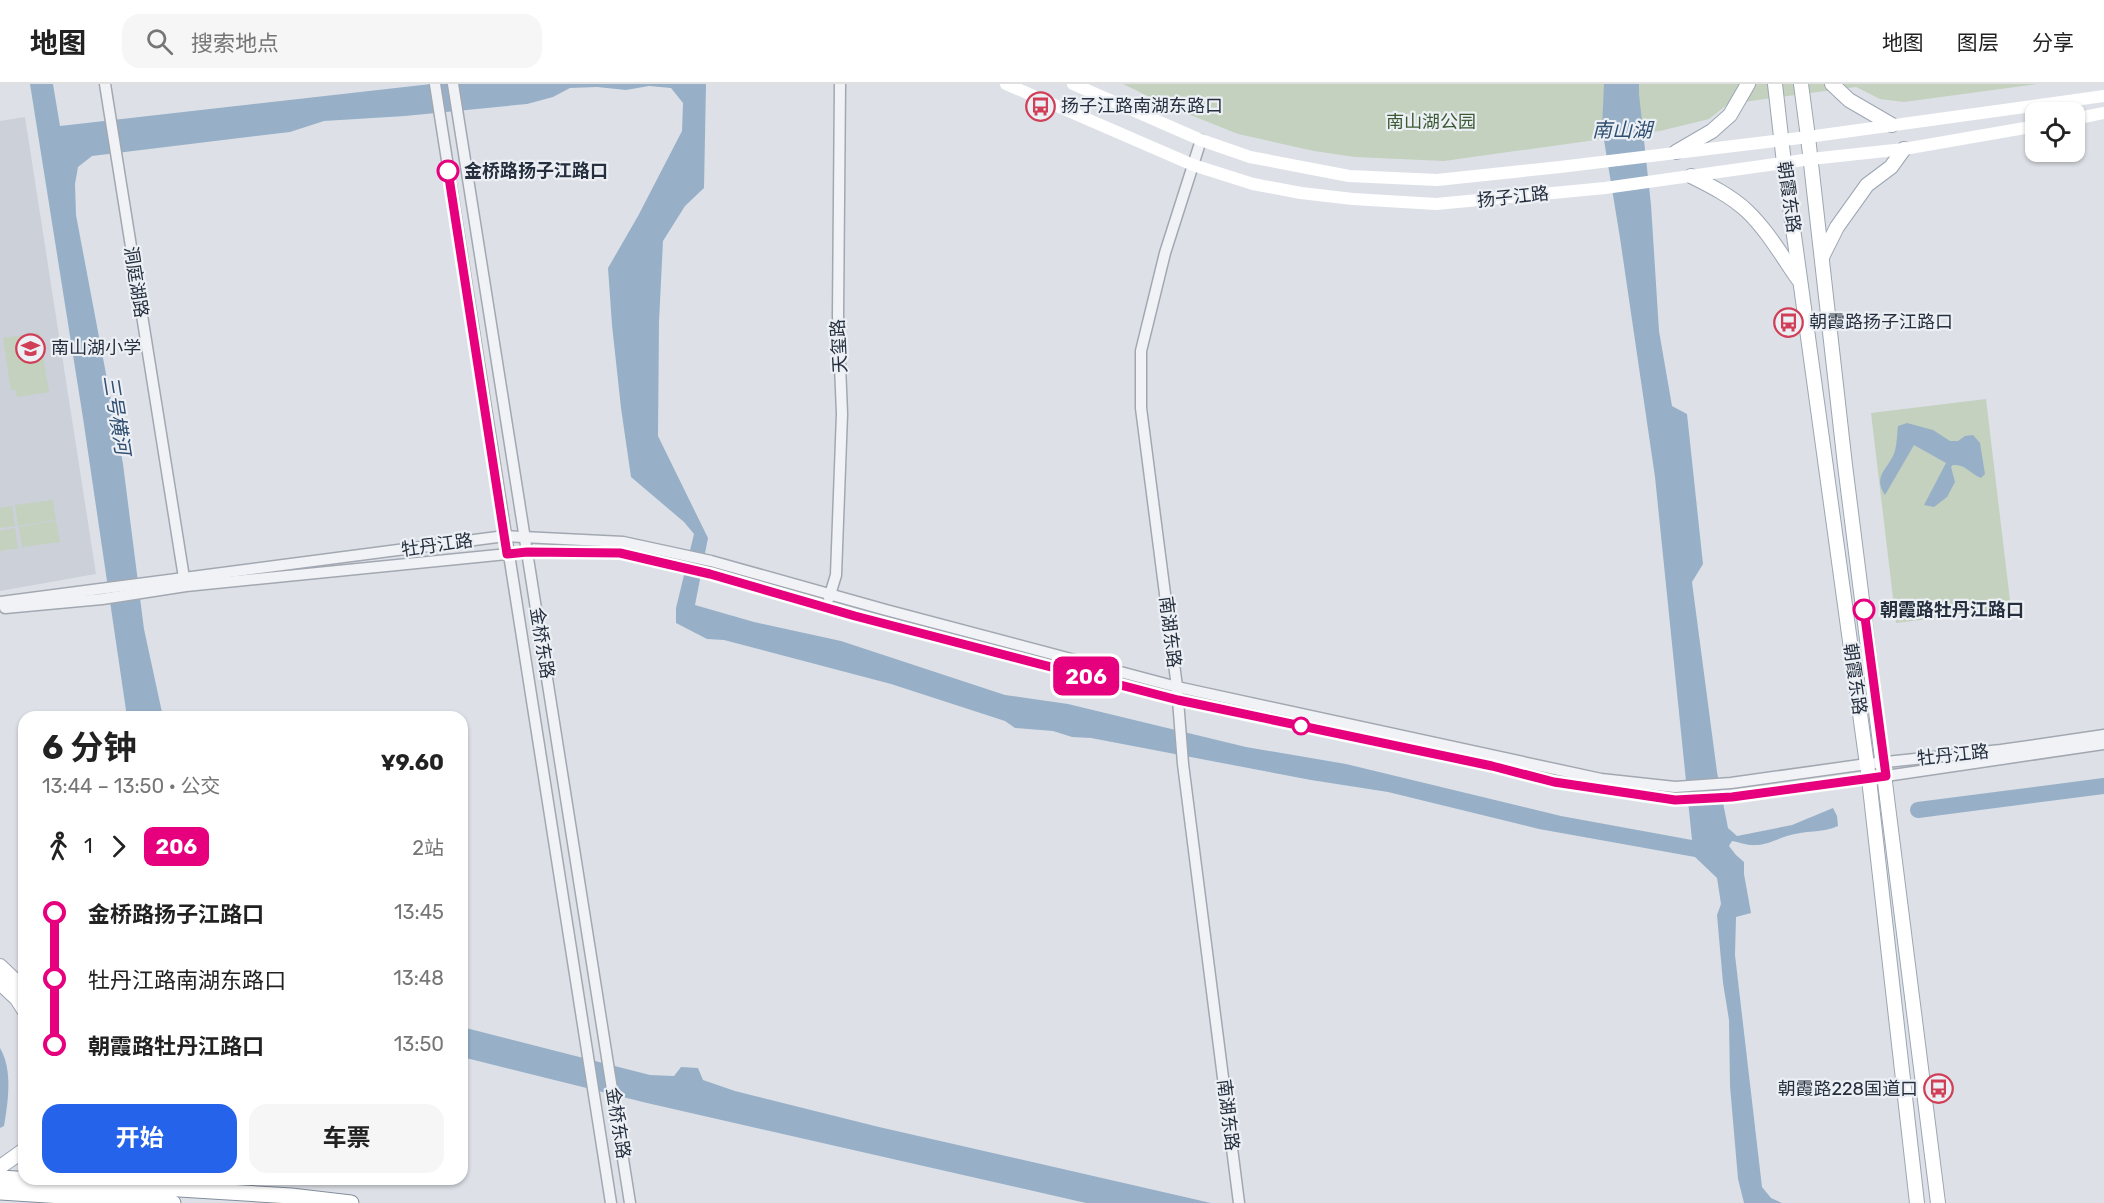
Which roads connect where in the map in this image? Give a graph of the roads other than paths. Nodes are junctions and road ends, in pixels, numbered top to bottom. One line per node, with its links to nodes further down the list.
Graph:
1 (105, 84): 31 (street, 洞庭湖路)
2 (435, 84): 27 (street, 金桥东路)
3 (453, 84): 28 (street, 金桥东路)
4 (840, 84): 33 (street, 天玺路)
5 (1006, 84): 23 (main road, 扬子江路)
6 (1073, 84): 17 (main road, 扬子江路)
7 (1748, 84): 20 (main road)
8 (1775, 84): 18 (main road, 朝霞东路)
9 (1801, 84): 16 (main road, 朝霞东路)
10 (1832, 84): 14 (main road)
11 (2104, 96): 14 (main road, 扬子江路)
12 (2104, 113): 13 (main road)
13 (2085, 117)
14 (1892, 125): 16 (main road, 扬子江路)
15 (2025, 128): 19 (main road, 扬子江路)
16 (1808, 136): 18 (main road, 扬子江路); 21 (main road, 朝霞东路)
17 (1201, 140): 20 (main road, 扬子江路); 23 (street, 南湖东路)
18 (1782, 140): 20 (main road, 扬子江路); 22 (main road, 朝霞东路)
19 (1904, 149): 21 (main road, 扬子江路); 25 (main road)
20 (1677, 152)
21 (1811, 159): 22 (main road, 扬子江路); 25 (main road, 朝霞东路)
22 (1784, 163): 24 (main road, 扬子江路); 26 (main road, 朝霞东路)
23 (1193, 165): 24 (main road, 扬子江路); 37 (street, 南湖东路)
24 (1691, 176): 26 (main road)
25 (1822, 257): 41 (main road, 朝霞东路)
26 (1800, 283): 42 (main road, 朝霞东路)
27 (505, 536): 28 (street, 牡丹江路); 30 (street, 金桥东路); 31 (street, 牡丹江路)
28 (526, 537): 29 (street, 金桥东路); 33 (street, 牡丹江路)
29 (527, 552): 30 (street, 牡丹江路); 35 (street, 牡丹江路); 61 (street, 金桥东路)
30 (507, 554): 31 (street, 牡丹江路); 60 (street, 金桥东路)
31 (185, 583): 32 (street, 牡丹江路)
32 (101, 594): 34 (street, 牡丹江路); 36 (street, 牡丹江路)
33 (830, 594): 35 (street, 天玺路); 37 (street, 牡丹江路)
34 (0, 602)
35 (826, 607): 38 (street, 牡丹江路)
36 (0, 609)
37 (1177, 687): 38 (street, 南湖东路); 42 (street, 牡丹江路)
38 (1178, 700): 44 (street, 牡丹江路); 57 (street, 南湖东路)
39 (2104, 735): 41 (street, 牡丹江路)
40 (2104, 744): 43 (street, 牡丹江路)
41 (1884, 762): 42 (street, 牡丹江路); 43 (main road, 朝霞东路)
42 (1867, 764): 44 (main road, 朝霞东路)
43 (1886, 776): 44 (street, 牡丹江路); 63 (main road, 朝霞东路)
44 (1869, 778): 62 (main road, 朝霞东路)
45 (0, 966): 47 (main road)
46 (0, 983): 48 (main road)
47 (18, 983)
48 (18, 1001)
49 (18, 1154): 50 (main road)
50 (0, 1167)
51 (0, 1178): 52 (highway)
52 (18, 1180)
53 (93, 1185): 55 (highway)
54 (161, 1185): 59 (highway)
55 (71, 1186): 56 (highway); 58 (highway)
56 (0, 1192)
57 (1238, 1200)
58 (173, 1203)
59 (351, 1203)
60 (611, 1203)
61 (630, 1203)
62 (1917, 1203)
63 (1938, 1203)

